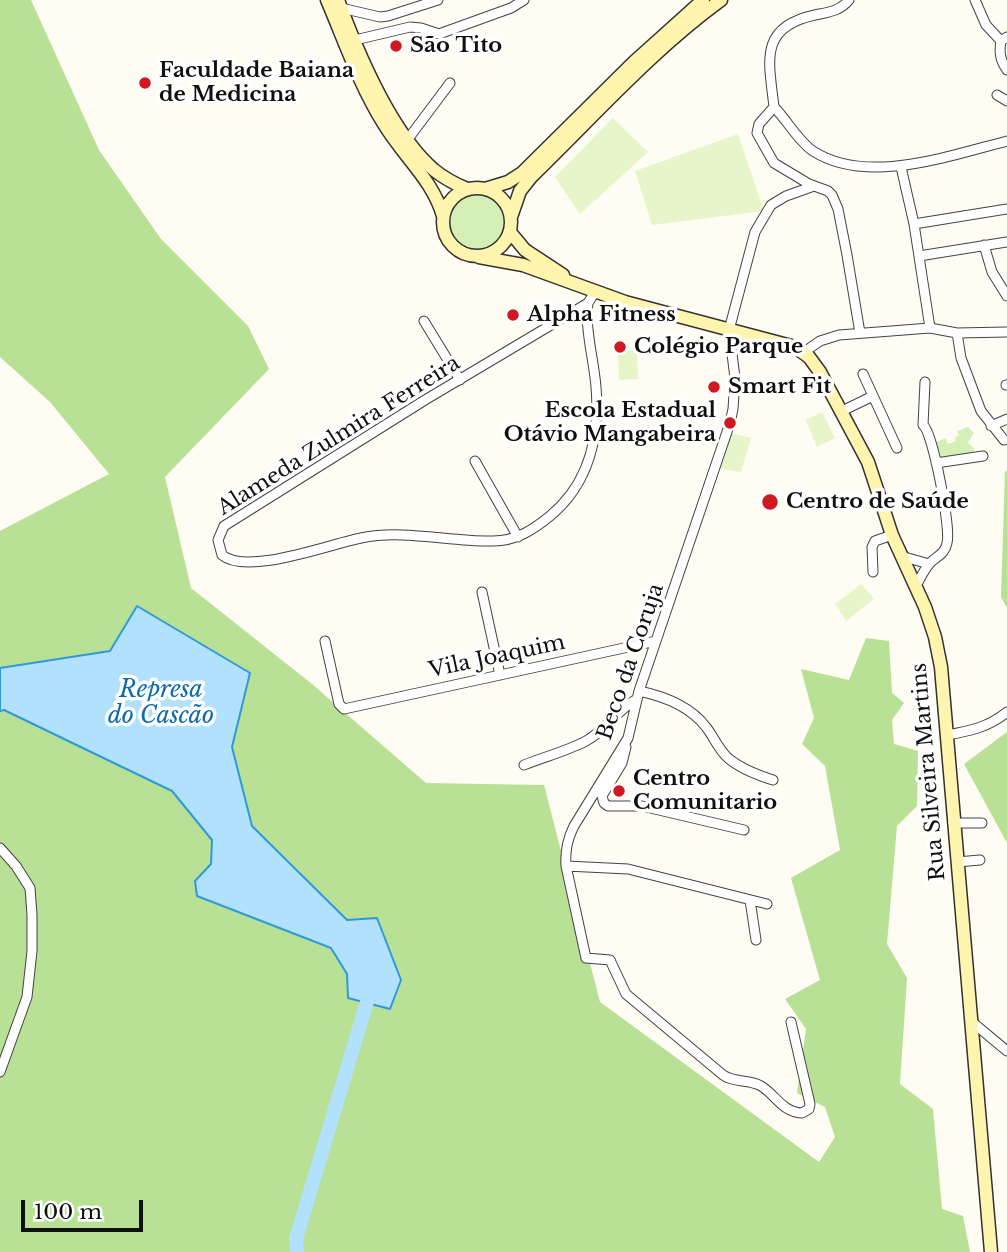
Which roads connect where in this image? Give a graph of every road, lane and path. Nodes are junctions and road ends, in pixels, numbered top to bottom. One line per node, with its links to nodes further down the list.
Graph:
1 (327, 0): 23 (main road)
2 (438, 0): 8 (street)
3 (524, 0): 10 (street)
4 (703, 0): 21 (main road)
5 (721, 0): 24 (main road)
6 (849, 0): 15 (street)
7 (975, 0): 9 (street)
8 (339, 4): 10 (main road)
9 (1004, 39): 11 (street)
10 (355, 40): 16 (main road)
11 (1007, 70)
12 (450, 83): 16 (street)
13 (997, 95): 14 (street)
14 (1007, 101)
15 (774, 107): 18 (street); 19 (street)
16 (408, 139): 20 (main road)
17 (1007, 141): 18 (street)
18 (901, 167): 25 (street)
19 (814, 187): 36 (street); 38 (street)
20 (467, 189): 21 (main road); 23 (main road)
21 (485, 189): 24 (main road)
22 (1007, 209): 25 (street)
23 (443, 216): 30 (main road)
24 (511, 217): 26 (main road)
25 (914, 224): 29 (street)
26 (510, 232): 30 (main road); 31 (main road)
27 (1007, 242): 28 (street)
28 (984, 245): 29 (street); 32 (street)
29 (919, 256): 35 (street)
30 (479, 257): 31 (main road)
31 (572, 282): 33 (main road)
32 (1007, 296)
33 (592, 298): 36 (main road); 42 (street, Alameda Zulmira Ferreira); 54 (street, Alameda Zulmira Ferreira)
34 (424, 321): 42 (street)
35 (929, 328): 38 (street); 39 (street)
36 (729, 330): 40 (main road); 61 (street, Beco da Coruja)
37 (1007, 332): 39 (street)
38 (860, 333): 40 (street)
39 (957, 333): 47 (street)
40 (804, 352): 45 (main road, Rua Silveira Martins)
41 (863, 374): 44 (street)
42 (460, 380): 54 (street, Alameda Zulmira Ferreira)
43 (925, 382): 52 (street)
44 (873, 396): 45 (street); 49 (street)
45 (842, 411): 53 (main road, Rua Silveira Martins)
46 (1007, 419): 47 (street)
47 (991, 426): 48 (street)
48 (1004, 440)
49 (897, 448)
50 (983, 456): 52 (street)
51 (475, 461): 54 (street)
52 (936, 463): 56 (street)
53 (892, 535): 55 (main road, Rua Silveira Martins); 57 (street)
54 (518, 537)
55 (901, 556): 56 (street); 58 (main road, Rua Silveira Martins)
56 (929, 564): 58 (street)
57 (873, 572)
58 (915, 587): 65 (main road, Rua Silveira Martins)
59 (482, 592): 62 (street)
60 (325, 641): 62 (street, Vila Joaquim)
61 (656, 641): 62 (street, Vila Joaquim); 63 (street, Beco da Coruja)
62 (500, 675)
63 (638, 695): 66 (street, Beco da Coruja); 67 (street); 68 (street)
64 (1007, 712): 65 (street)
65 (947, 735): 69 (main road, Rua Silveira Martins)
66 (628, 738): 71 (street); 75 (street, Beco da Coruja)
67 (524, 765)
68 (773, 780)
69 (953, 823): 70 (street); 74 (main road, Rua Silveira Martins)
70 (982, 823)
71 (744, 830)
72 (0, 848): 82 (street)
73 (980, 860): 74 (street)
74 (957, 862): 79 (main road, Rua Silveira Martins)
75 (566, 866): 76 (street); 80 (street, Beco da Coruja)
76 (750, 900): 77 (street); 78 (street)
77 (767, 904)
78 (756, 940)
79 (971, 1021): 81 (street); 83 (main road, Rua Silveira Martins)
80 (792, 1022)
81 (1007, 1051)
82 (0, 1072)
83 (990, 1252)

